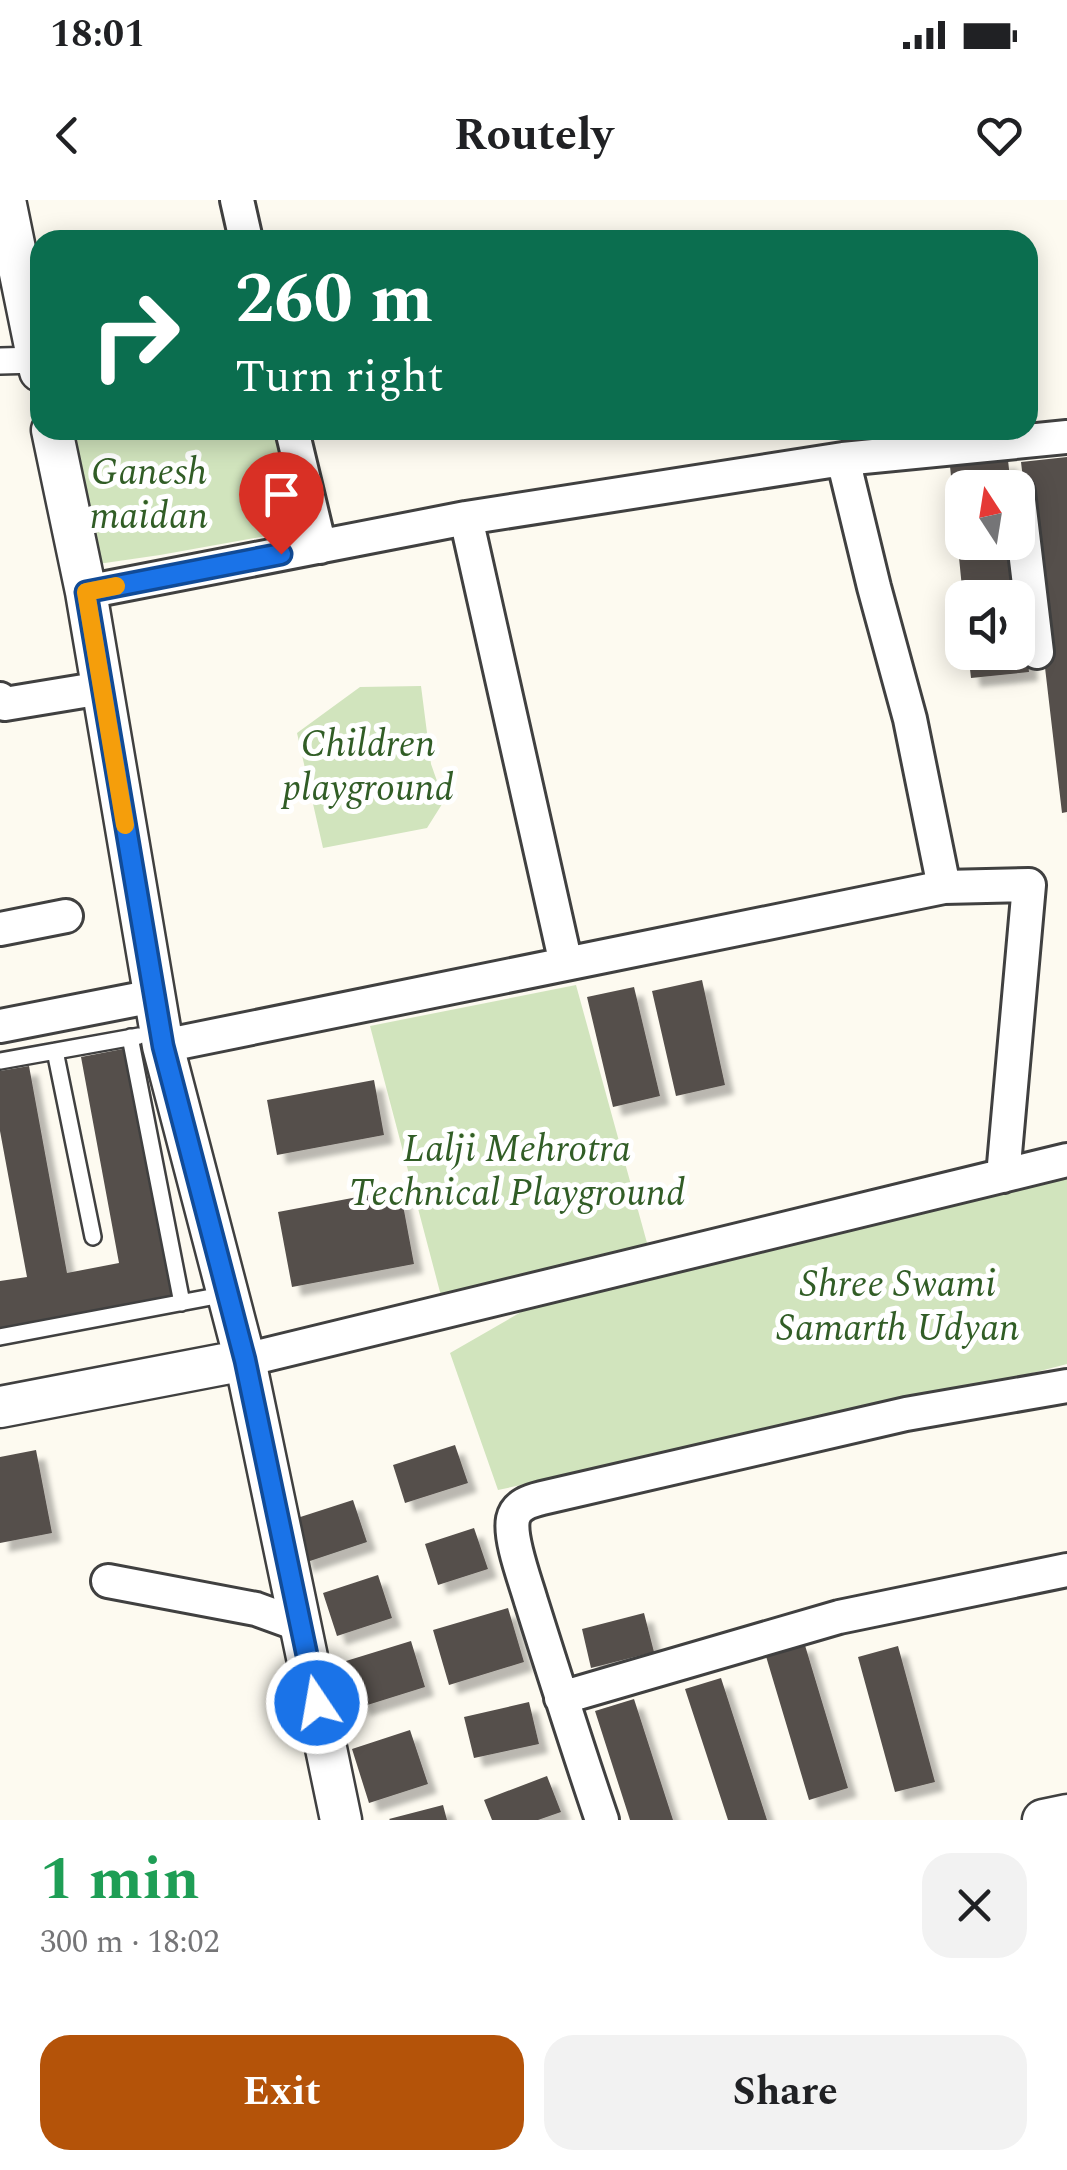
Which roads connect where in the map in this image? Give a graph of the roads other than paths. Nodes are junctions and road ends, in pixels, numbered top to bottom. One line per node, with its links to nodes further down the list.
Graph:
1 (5, 200): 4 (street)
2 (237, 200): 3 (street)
3 (244, 230)
4 (22, 357)
5 (1067, 438): 9 (street)
6 (54, 440): 16 (street)
7 (294, 440): 14 (street)
8 (1030, 440): 10 (street)
9 (1038, 440)
10 (1011, 441): 11 (street); 12 (street)
11 (843, 458): 13 (street); 20 (street)
12 (1015, 470)
13 (466, 518): 14 (street); 23 (street)
14 (320, 546): 16 (street)
15 (1026, 560): 17 (street)
16 (86, 592): 18 (street)
17 (1037, 652)
18 (102, 688): 19 (street); 25 (street)
19 (0, 699)
20 (944, 887): 23 (street); 29 (street)
21 (66, 916): 22 (street)
22 (0, 929)
23 (566, 964): 25 (street)
24 (0, 1026): 25 (street)
25 (152, 1028): 26 (lane); 31 (street); 32 (lane)
26 (55, 1051): 27 (lane); 30 (lane)
27 (0, 1061)
28 (1067, 1160): 29 (street)
29 (1003, 1176): 34 (street)
30 (93, 1237)
31 (228, 1294): 32 (lane); 34 (street)
32 (182, 1303): 33 (lane)
33 (0, 1337)
34 (245, 1360): 36 (street); 39 (street)
35 (1067, 1386): 40 (street)
36 (0, 1407)
37 (1067, 1570): 40 (street)
38 (108, 1581): 39 (street)
39 (300, 1625): 42 (street)
40 (561, 1698): 43 (street)
41 (1067, 1816): 44 (street)
42 (341, 1820)
43 (602, 1820)
44 (1043, 1820)

